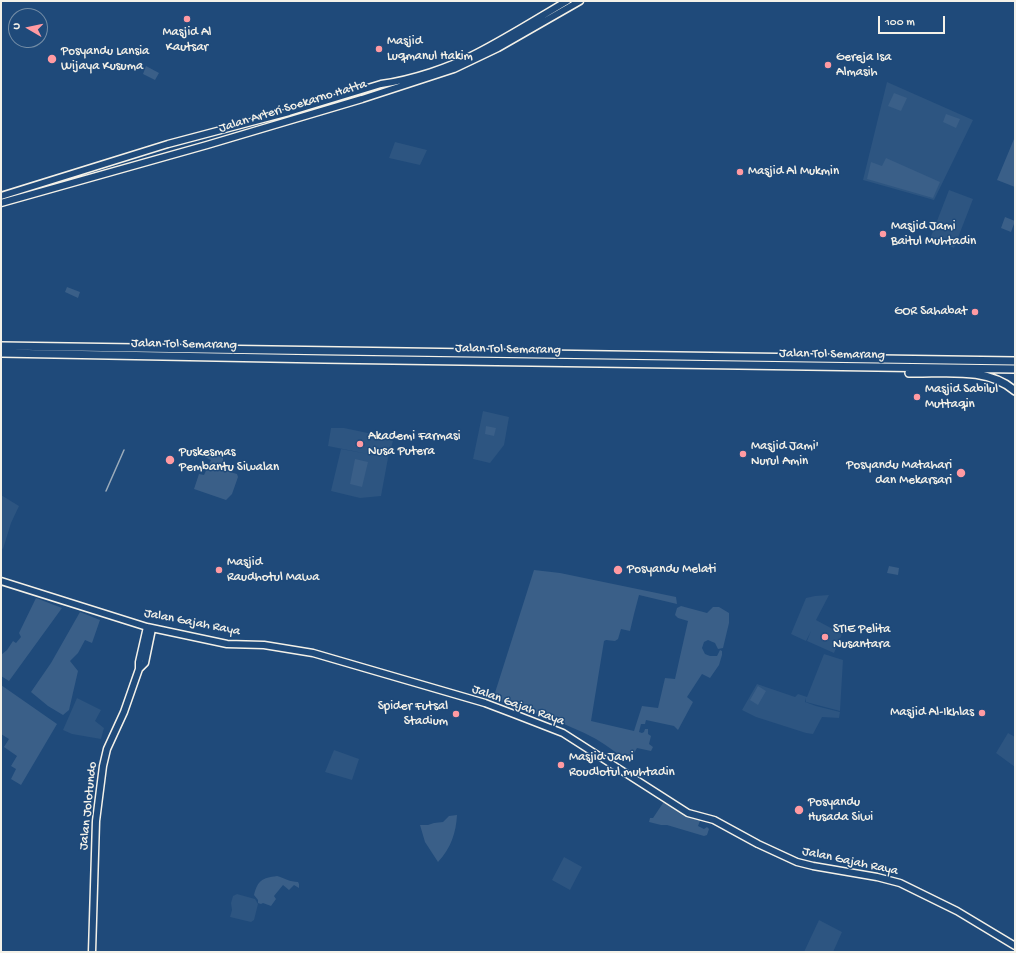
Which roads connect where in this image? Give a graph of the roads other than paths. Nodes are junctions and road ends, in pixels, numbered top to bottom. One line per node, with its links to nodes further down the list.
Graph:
1 (568, 1): 3 (main road, Jalan Arteri Soekarno Hatta)
2 (580, 1): 4 (main road, Jalan Arteri Soekarno Hatta)
3 (1, 196)
4 (1, 203)
5 (1, 346): 7 (highway, Jalan Tol Semarang)
6 (1, 353): 8 (highway, Jalan Tol Semarang)
7 (1015, 361)
8 (870, 368): 9 (highway, Jalan Tol Semarang); 10 (highway)
9 (1015, 369)
10 (1015, 391)
11 (1, 581): 12 (main road, Jalan Gajah Raya)
12 (150, 628): 13 (main road, Jalan Gajah Raya); 14 (main road, Jalan Jolotundo)
13 (1015, 946)
14 (92, 952)

